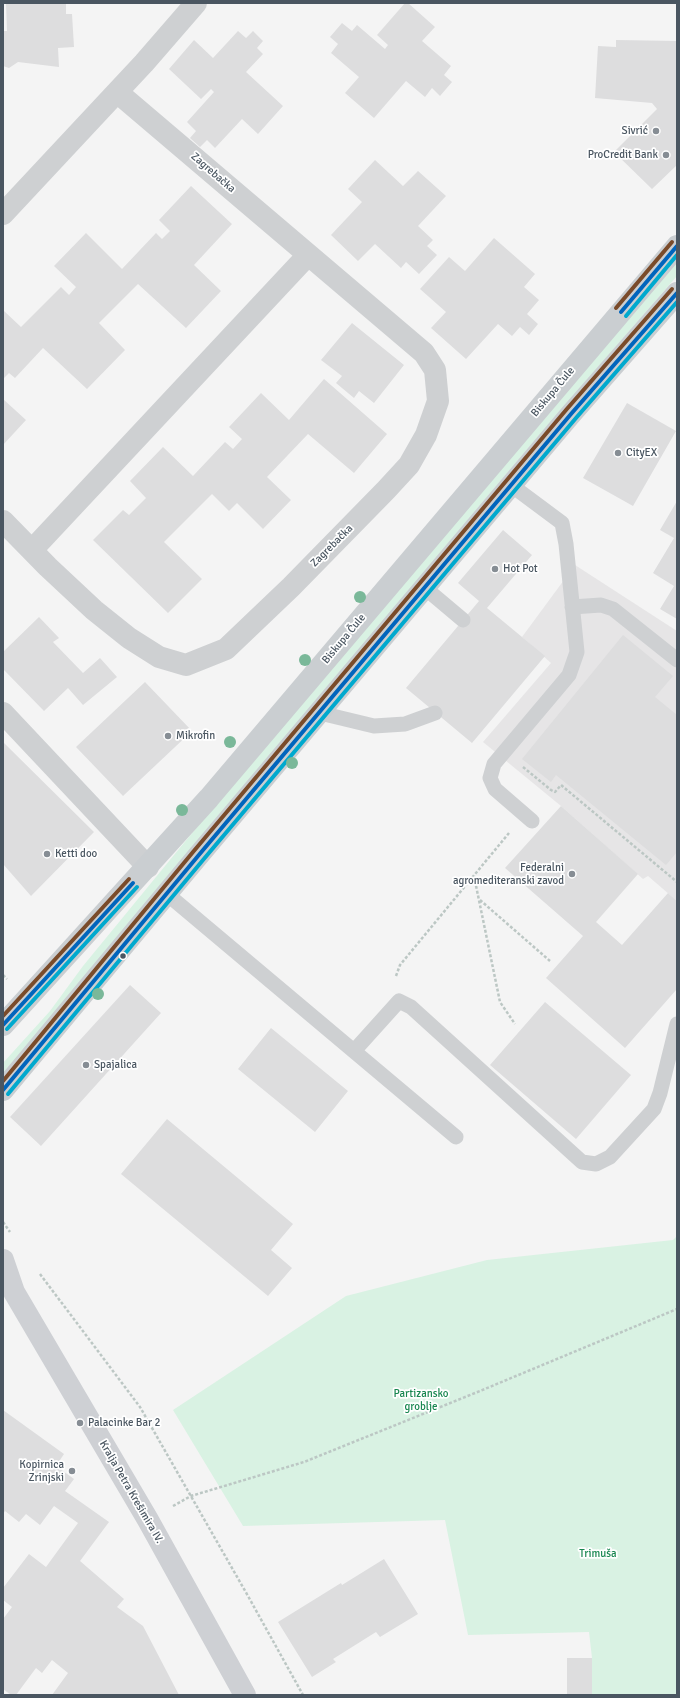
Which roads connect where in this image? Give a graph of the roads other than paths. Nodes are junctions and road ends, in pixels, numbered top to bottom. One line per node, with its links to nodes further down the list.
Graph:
1 (196, 3): 2 (street)
2 (117, 92): 3 (street); 5 (street, Zagrebačka)
3 (3, 214)
4 (677, 246): 18 (main road, Biskupa Čule)
5 (308, 255): 9 (street); 9 (street, Zagrebačka)
6 (677, 293): 7 (main road)
7 (511, 485): 10 (main road); 11 (lane)
8 (3, 521): 9 (street, Zagrebačka)
9 (32, 550)
10 (425, 588): 12 (lane); 15 (main road)
11 (572, 607): 13 (lane); 17 (lane)
12 (463, 620)
13 (677, 660)
14 (3, 713): 18 (street)
15 (320, 713): 16 (lane); 19 (main road)
16 (435, 713)
17 (528, 818)
18 (148, 867): 21 (main road, Biskupa Čule)
19 (167, 894): 22 (lane); 23 (main road)
20 (677, 1024): 22 (lane)
21 (3, 1025)
22 (354, 1051): 24 (lane)
23 (3, 1090)
24 (456, 1137)
25 (3, 1260): 26 (street, Kralja Petra Krešimira IV.)
26 (8, 1288): 27 (street, Kralja Petra Krešimira IV.)
27 (245, 1695)

